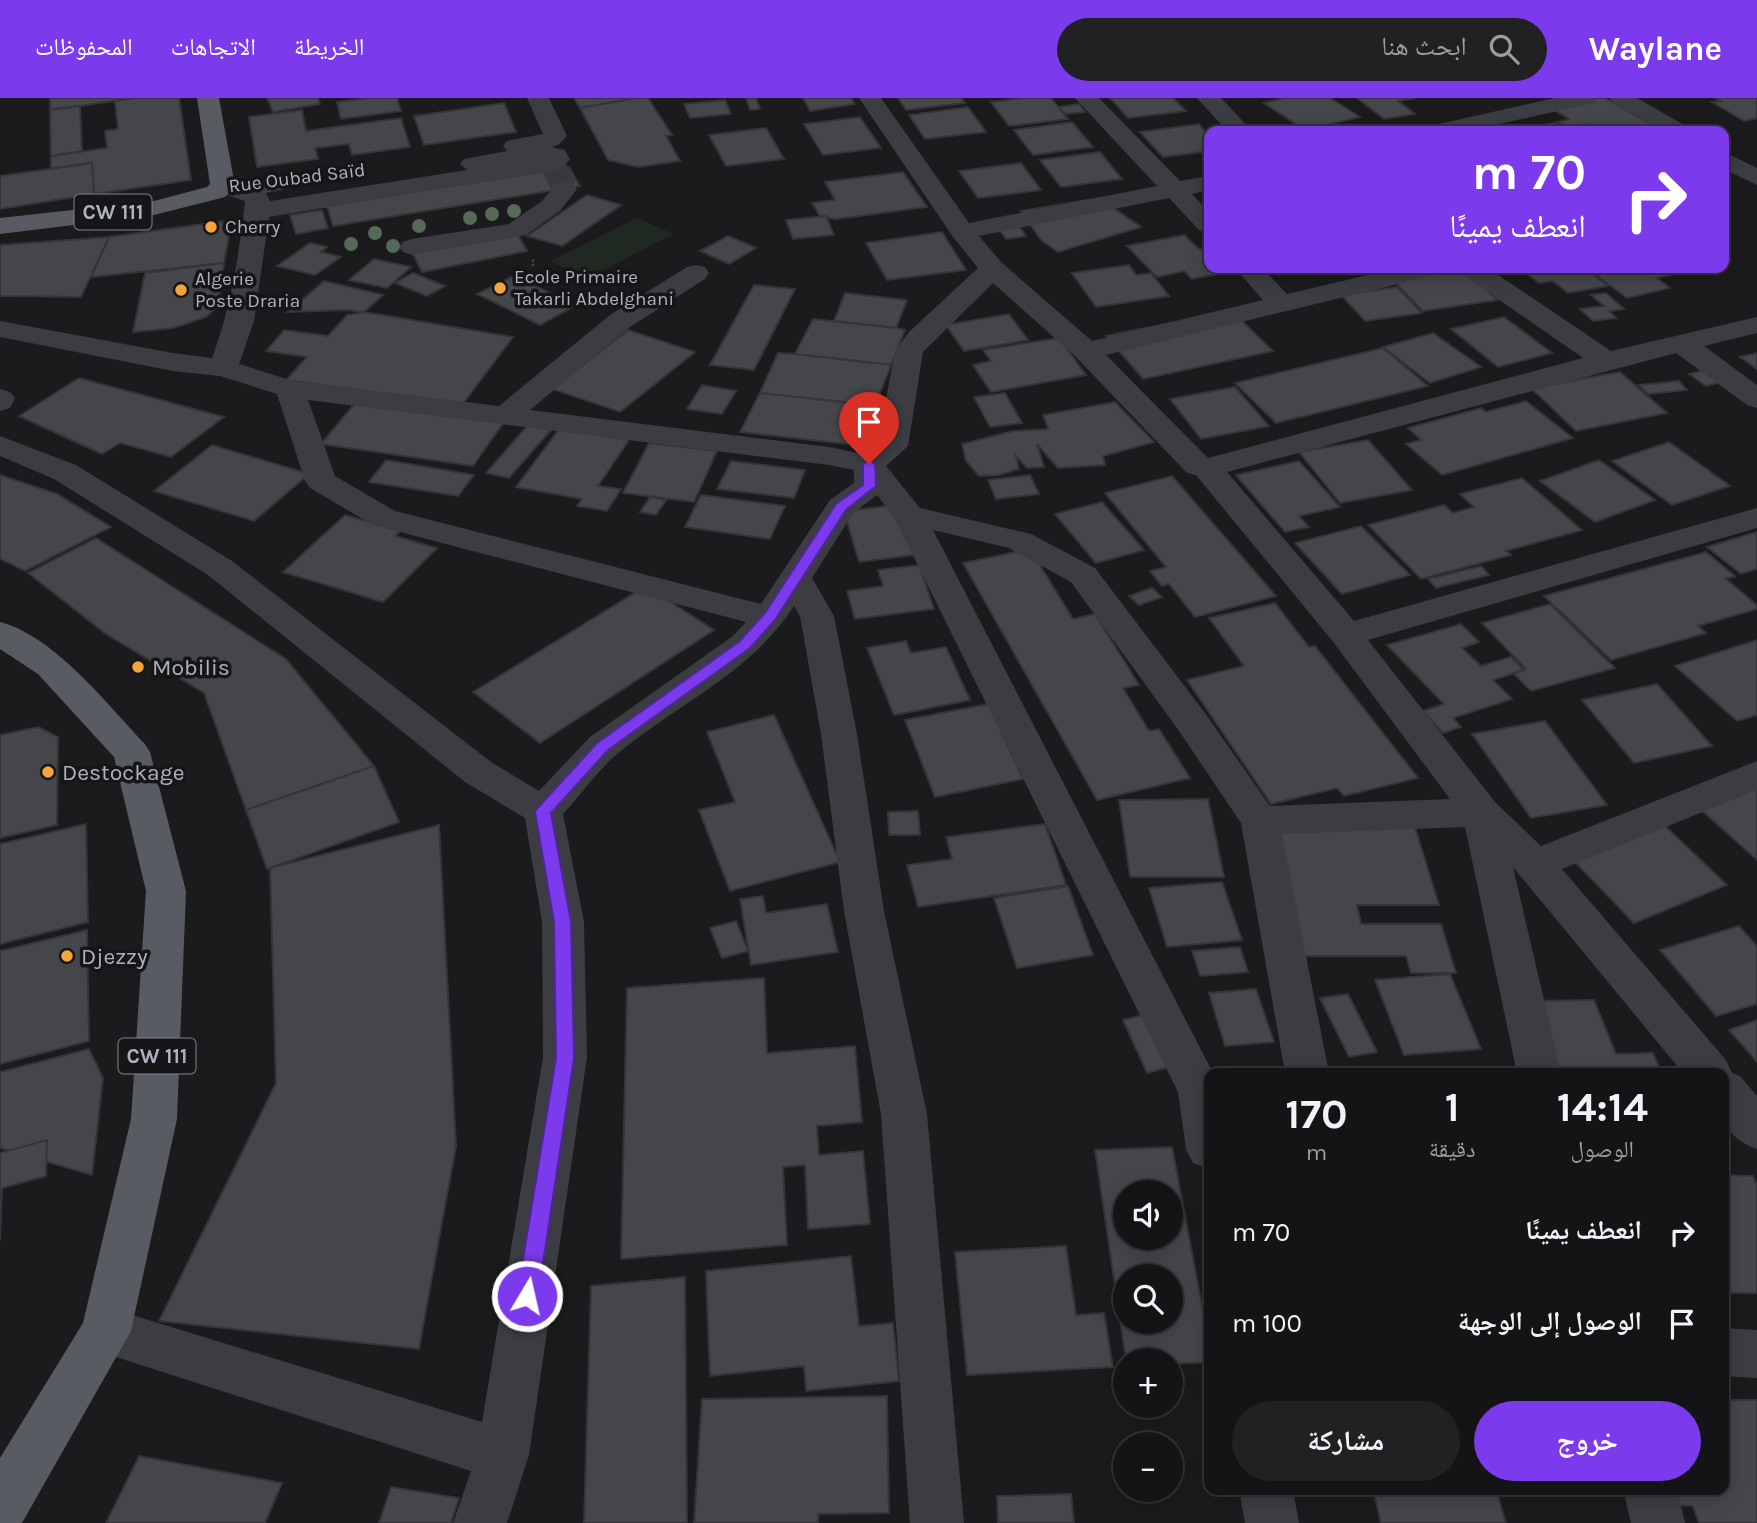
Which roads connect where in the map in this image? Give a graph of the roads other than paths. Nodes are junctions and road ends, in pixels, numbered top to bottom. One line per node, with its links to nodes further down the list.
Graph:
1 (208, 98): 20 (main road)
2 (538, 98): 13 (street)
3 (870, 98): 23 (street)
4 (1086, 98): 19 (street)
5 (1208, 98): 8 (street)
6 (1585, 98): 9 (street)
7 (1621, 98): 10 (street)
8 (1235, 126)
9 (1460, 126)
10 (1669, 126)
11 (1757, 151): 12 (street)
12 (1729, 157)
13 (460, 160): 20 (street); 20 (street)
14 (1729, 161): 16 (street)
15 (311, 178): 20 (street, Rue Oubad Saïd)
16 (1757, 178)
17 (1204, 184): 19 (street)
18 (565, 189): 24 (street)
19 (1176, 190): 21 (street); 23 (street)
20 (243, 196): 22 (main road, Rue Oubad Saïd / CW 111); 36 (street)
21 (1204, 221)
22 (0, 226)
23 (962, 232): 25 (street)
24 (412, 247)
25 (993, 270): 34 (street); 41 (street)
26 (696, 273): 39 (street)
27 (1253, 273): 30 (street)
28 (1409, 273): 30 (street)
29 (1478, 273): 35 (street)
30 (1280, 303): 34 (street)
31 (1757, 325): 33 (street)
32 (0, 329): 36 (street)
33 (1680, 342): 35 (street); 38 (street)
34 (1086, 351): 42 (street)
35 (1606, 361): 42 (street)
36 (223, 368): 37 (street)
37 (290, 389): 39 (street); 46 (street)
38 (1757, 399)
39 (504, 416): 41 (street)
40 (0, 446): 50 (street)
41 (869, 464): 43 (street); 45 (street)
42 (1207, 468): 48 (street)
43 (909, 515): 52 (street); 57 (street)
44 (1757, 518): 48 (street)
45 (796, 580): 46 (street); 68 (street)
46 (770, 617): 50 (street)
47 (0, 633): 60 (main road, CW 111)
48 (1346, 635): 51 (street)
49 (1757, 775): 53 (street)
50 (543, 811): 63 (street)
51 (1481, 812): 52 (street); 53 (street); 55 (street)
52 (1260, 821): 54 (street)
53 (1535, 863): 56 (street)
54 (1306, 1068)
55 (1538, 1068)
56 (1706, 1068)
57 (1204, 1091)
58 (1729, 1095): 59 (street)
59 (1757, 1129)
60 (106, 1331): 63 (street); 66 (main road, CW 111)
61 (1729, 1352): 62 (street)
62 (1757, 1354)
63 (502, 1455): 67 (street)
64 (1267, 1495): 69 (street)
65 (1651, 1495): 70 (street)
66 (0, 1508)
67 (480, 1523)
68 (937, 1523)
69 (1272, 1523)
70 (1658, 1523)

